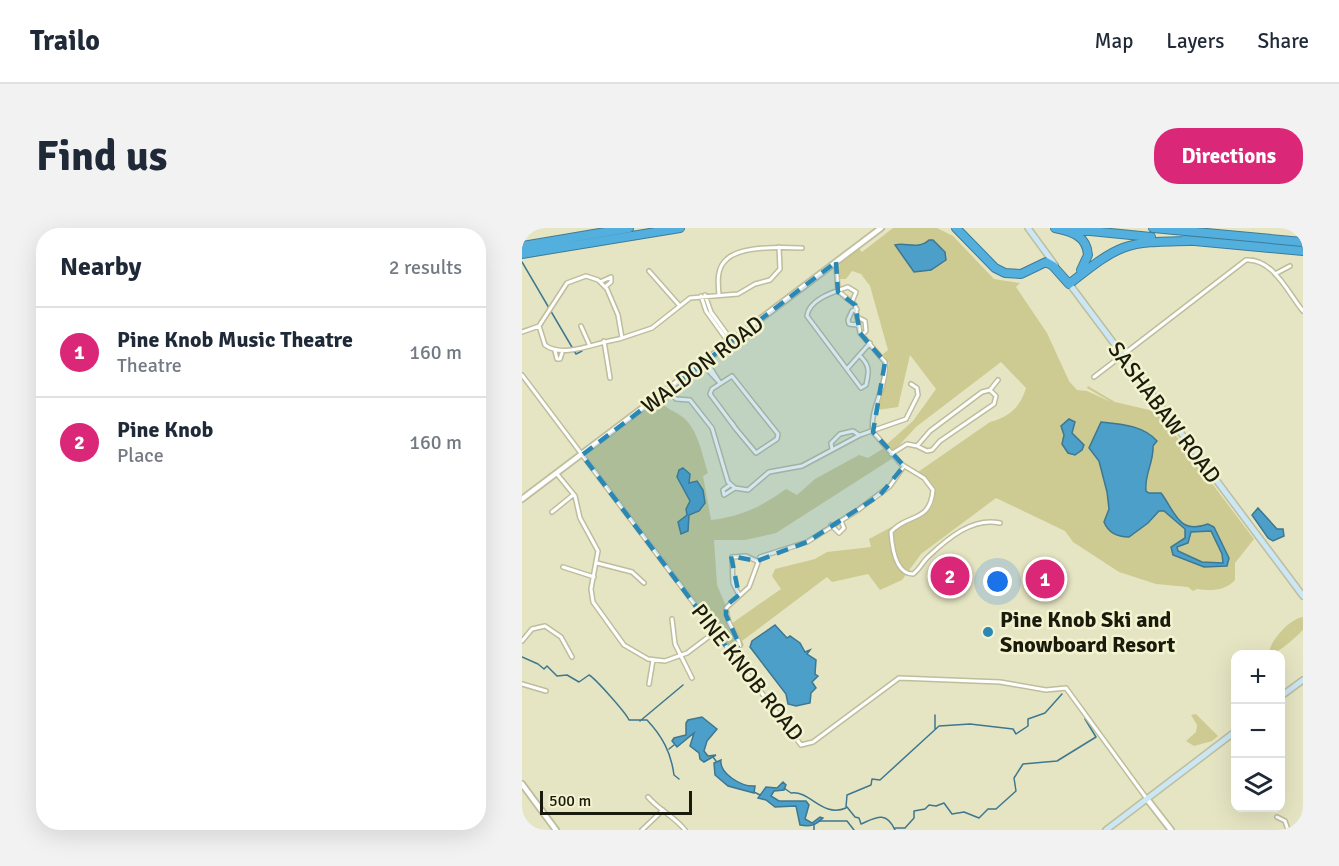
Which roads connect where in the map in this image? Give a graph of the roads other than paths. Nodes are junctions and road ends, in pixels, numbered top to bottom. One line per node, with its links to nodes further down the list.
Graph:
1 (628, 228): 11 (highway)
2 (680, 228): 15 (highway)
3 (881, 228): 16 (street, WALDON ROAD)
4 (956, 228): 21 (highway)
5 (1028, 228): 21 (main road, SASHABAW ROAD)
6 (1055, 228): 21 (highway)
7 (1060, 228): 9 (highway)
8 (1157, 228): 10 (highway)
9 (1189, 241): 14 (highway); 21 (highway)
10 (1303, 242)
11 (522, 246)
12 (779, 247): 13 (street); 25 (street); 25 (street)
13 (802, 248)
14 (1303, 251)
15 (522, 254)
16 (836, 262): 23 (street); 38 (street, WALDON ROAD)
17 (1290, 266): 19 (street)
18 (649, 271): 27 (street)
19 (1275, 274): 29 (street); 43 (street)
20 (600, 282): 22 (street); 22 (street); 31 (street)
21 (1068, 282): 43 (main road, SASHABAW ROAD)
22 (605, 286): 36 (street)
23 (838, 291): 26 (street); 26 (street); 46 (street)
24 (703, 296): 25 (street); 27 (street); 38 (street)
25 (719, 296)
26 (852, 302): 28 (street)
27 (679, 305): 36 (street)
28 (857, 309): 30 (street); 33 (street)
29 (1303, 311)
30 (857, 317): 33 (street); 35 (street)
31 (539, 326): 34 (street); 41 (street)
32 (581, 326): 40 (street)
33 (857, 326): 35 (street)
34 (522, 332)
35 (862, 335): 39 (street)
36 (622, 338): 37 (street)
37 (604, 341): 40 (street); 49 (street)
38 (730, 342): 45 (street, WALDON ROAD)
39 (870, 343): 44 (street); 55 (street)
40 (589, 344): 42 (street)
41 (555, 351): 42 (street); 42 (street)
42 (562, 352)
43 (1123, 355): 48 (street); 77 (main road, SASHABAW ROAD)
44 (861, 357): 46 (street); 46 (street)
45 (705, 363): 51 (street); 53 (street, WALDON ROAD)
46 (847, 369)
47 (522, 375): 59 (street, PINE KNOB ROAD)
48 (1094, 377)
49 (610, 378)
50 (998, 380): 54 (street)
51 (720, 383): 51 (street)
52 (911, 384): 55 (street)
53 (668, 390): 59 (street, WALDON ROAD); 63 (street)
54 (990, 390): 57 (street); 57 (street)
55 (873, 430): 56 (street); 60 (street)
56 (859, 435): 58 (street); 58 (street)
57 (917, 447): 60 (street)
58 (832, 450): 64 (street)
59 (582, 455): 62 (street, WALDON ROAD); 79 (street, PINE KNOB ROAD)
60 (893, 455): 61 (street)
61 (904, 466): 68 (street); 69 (street)
62 (557, 474): 65 (street); 66 (street, WALDON ROAD)
63 (730, 484): 64 (street); 64 (street)
64 (735, 488)
65 (573, 495): 67 (street); 72 (street)
66 (522, 499)
67 (552, 512)
68 (841, 520): 70 (street); 70 (street)
69 (1000, 523)
70 (831, 525): 71 (street)
71 (757, 561): 76 (street); 76 (street)
72 (597, 563): 74 (street); 75 (street)
73 (563, 567): 74 (street)
74 (594, 577): 84 (street)
75 (644, 583)
76 (739, 595): 81 (street)
77 (1303, 596)
78 (672, 619): 83 (street)
79 (715, 632): 81 (street, PINE KNOB ROAD); 83 (street)
80 (522, 640): 82 (street)
81 (731, 653): 94 (street, PINE KNOB ROAD)
82 (572, 657)
83 (680, 657): 84 (street); 85 (street)
84 (653, 660): 88 (street)
85 (692, 678)
86 (1303, 680): 90 (main road)
87 (522, 684): 89 (street)
88 (649, 684)
89 (546, 691)
90 (1285, 694)
91 (1231, 735): 94 (main road)
92 (522, 784): 97 (street)
93 (648, 796): 95 (street)
94 (1147, 799): 100 (main road); 101 (street, PINE KNOB ROAD)
95 (663, 810): 98 (street); 99 (street)
96 (1277, 817): 102 (street)
97 (553, 829)
98 (642, 830)
99 (685, 830)
100 (1106, 830)
101 (1171, 830)
102 (1288, 830)

